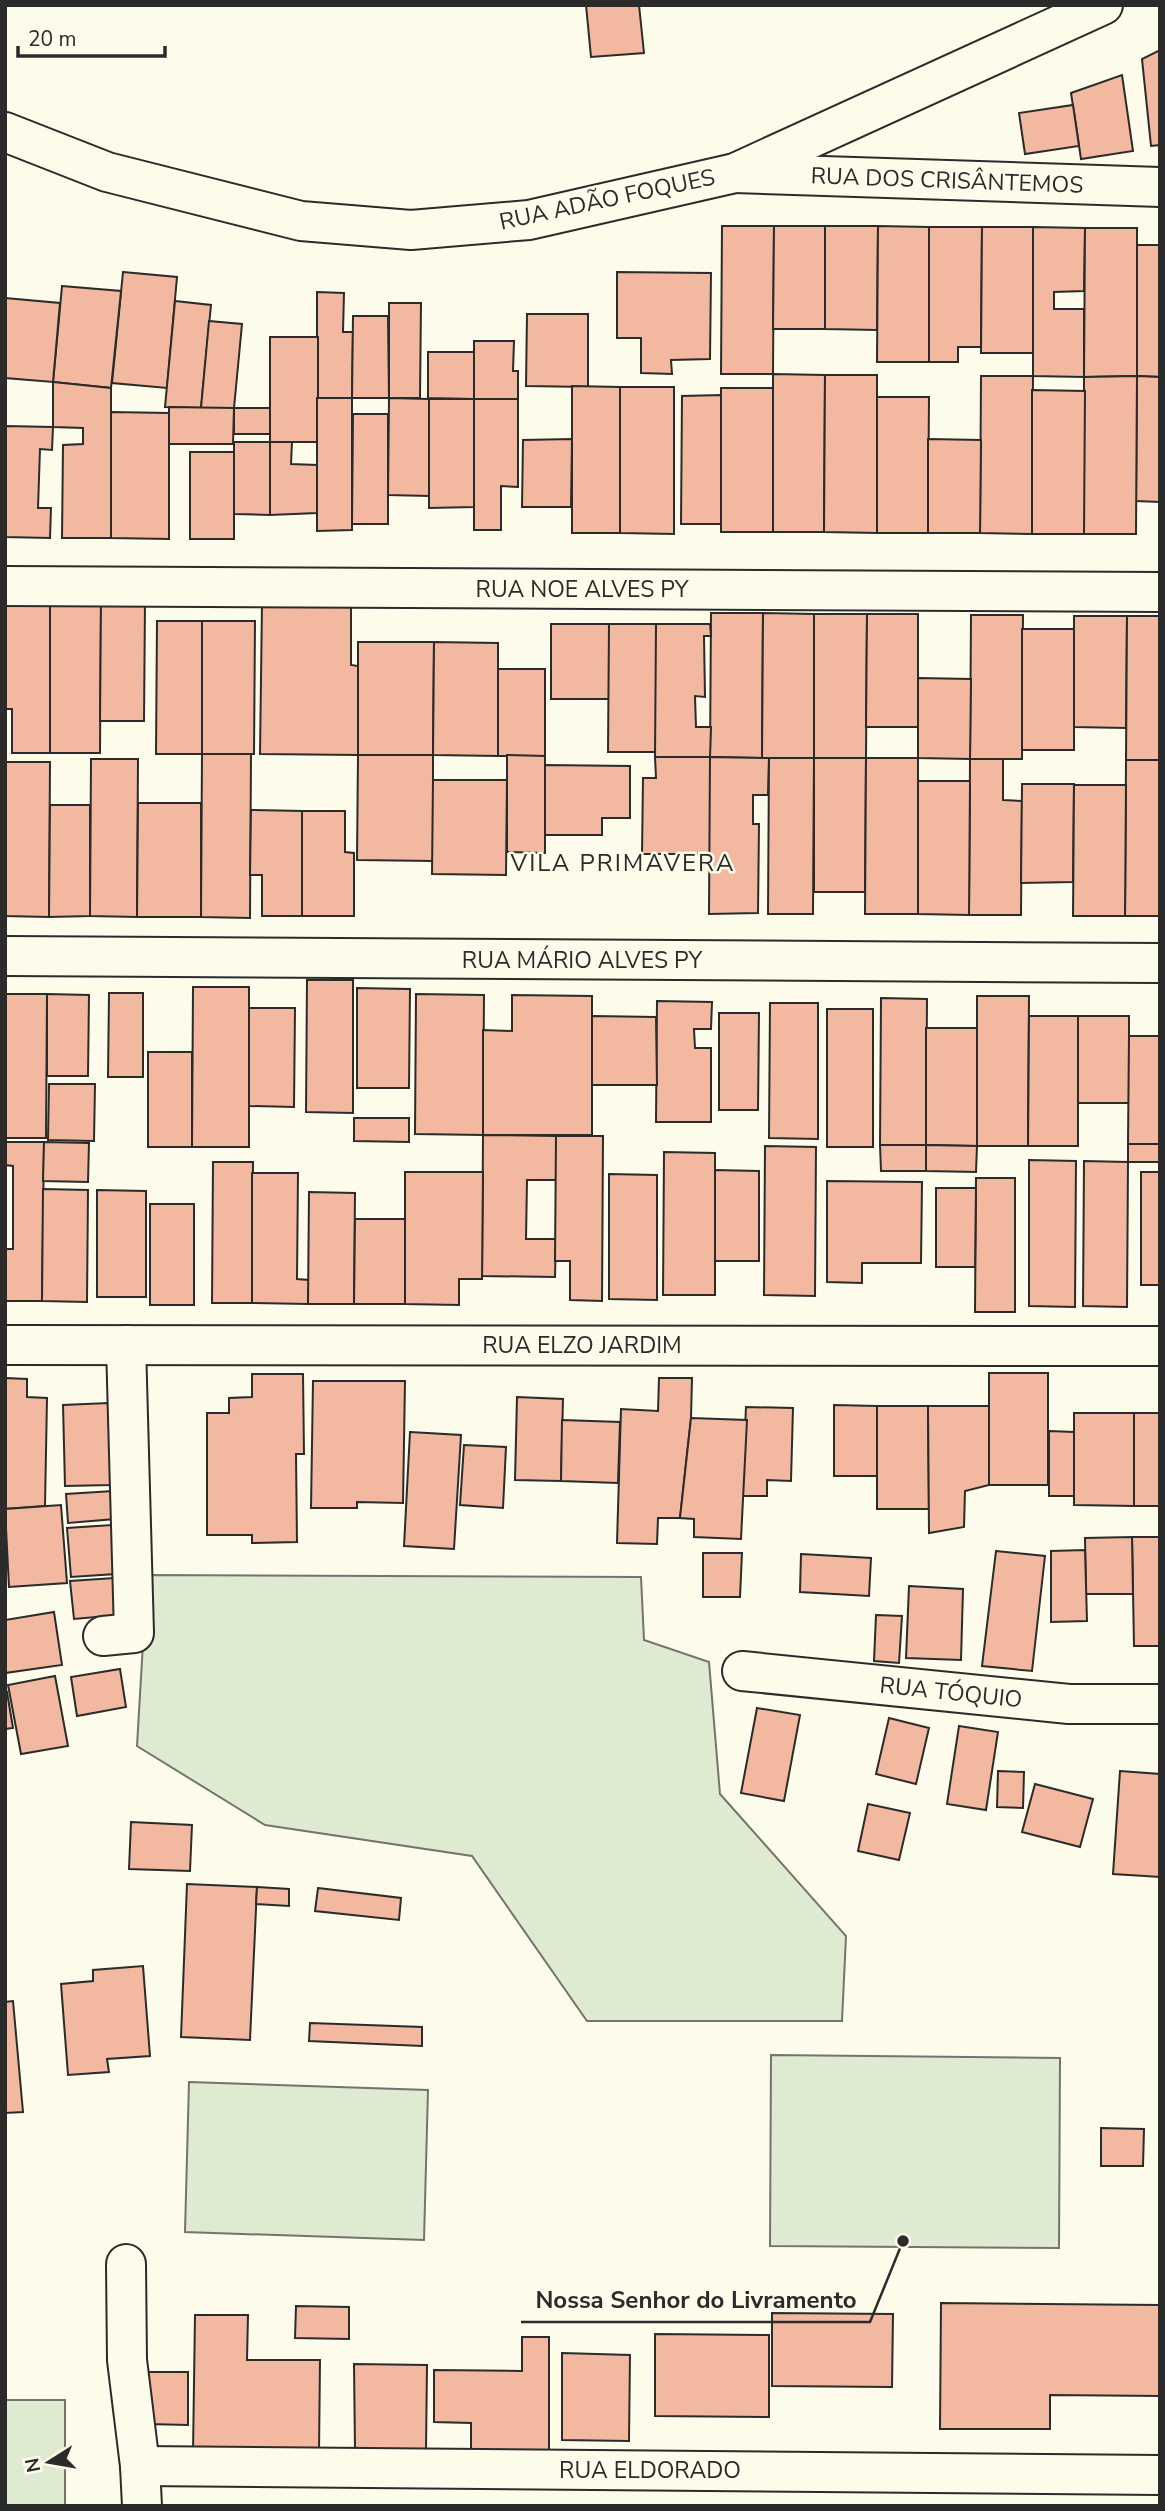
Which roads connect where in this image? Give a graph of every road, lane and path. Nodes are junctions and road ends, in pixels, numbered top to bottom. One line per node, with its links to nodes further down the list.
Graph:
1 (1103, 5): 3 (street, RUA ADÃO FOQUES)
2 (5, 132): 3 (street, RUA ADÃO FOQUES)
3 (735, 173): 4 (street, RUA DOS CRISÂNTEMOS)
4 (1160, 187)
5 (5, 586): 6 (street, RUA NOE ALVES PY)
6 (1160, 592)
7 (5, 956): 8 (street, RUA MÁRIO ALVES PY)
8 (1160, 963)
9 (5, 1345): 10 (street, RUA ELZO JARDIM)
10 (126, 1345): 11 (street, RUA ELZO JARDIM); 12 (street)
11 (1160, 1346)
12 (103, 1636)
13 (742, 1671): 14 (street, RUA TÓQUIO)
14 (1160, 1704)
15 (126, 2264): 16 (street)
16 (140, 2466): 17 (street, RUA ELDORADO); 18 (street)
17 (1160, 2474)
18 (142, 2506)

